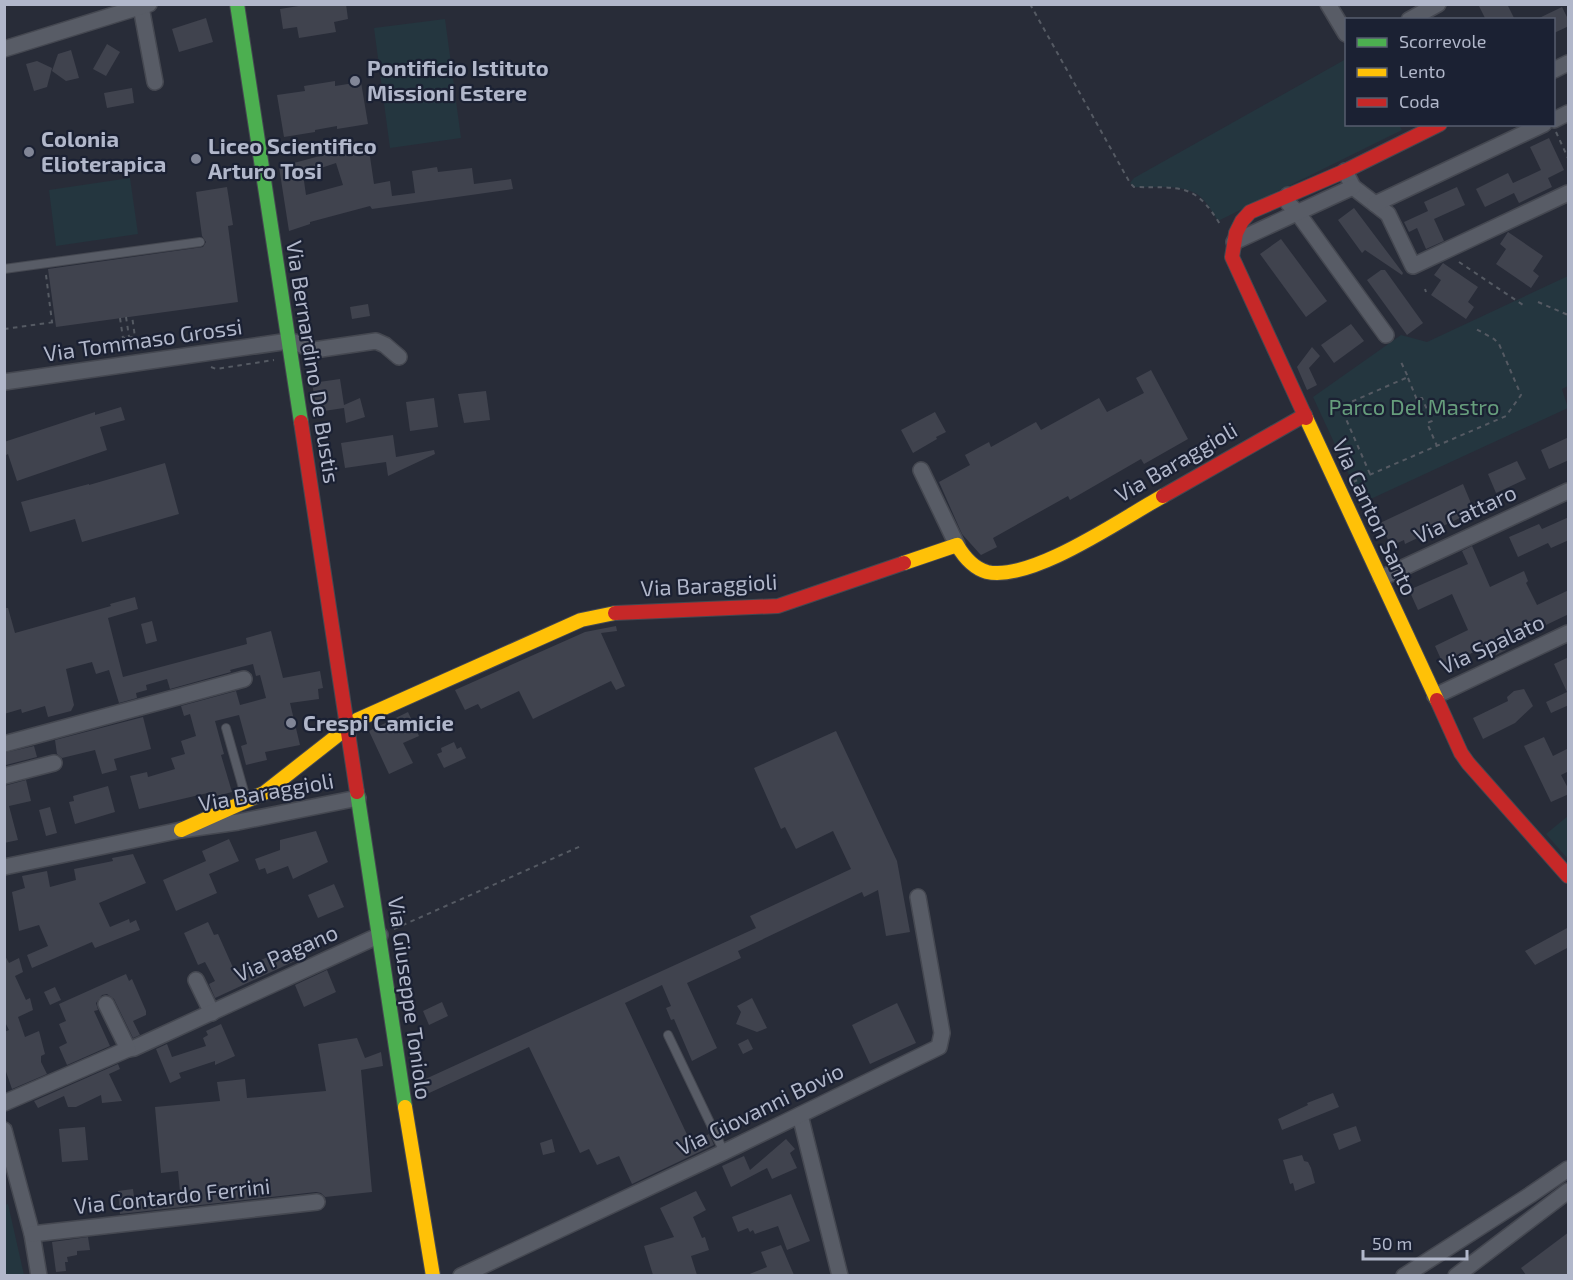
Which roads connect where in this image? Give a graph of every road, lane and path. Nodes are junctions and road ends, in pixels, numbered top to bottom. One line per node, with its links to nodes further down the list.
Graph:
1 (237, 4): 40 (street, Via Bernardino De Bustis)
2 (1030, 4): 26 (path)
3 (1328, 4): 7 (street)
4 (1438, 4): 6 (street)
5 (145, 6): 8 (street); 11 (street)
6 (1413, 18)
7 (1345, 31)
8 (4, 48)
9 (1569, 63): 10 (street)
10 (1555, 70)
11 (155, 82)
12 (1569, 113): 13 (street)
13 (1555, 120)
14 (1431, 126): 17 (street)
15 (1540, 126): 23 (street)
16 (1553, 126): 18 (path)
17 (1408, 131): 19 (street)
18 (1569, 158)
19 (1345, 171): 20 (street); 22 (street)
20 (1353, 187): 23 (street); 24 (street)
21 (1569, 193): 23 (street)
22 (1288, 195): 24 (street); 26 (street)
23 (1375, 204)
24 (1297, 212): 26 (street); 38 (street)
25 (200, 242): 28 (lane)
26 (1234, 242): 46 (street, Via Canton Santo)
27 (1459, 262): 31 (path)
28 (45, 264): 29 (lane); 36 (path)
29 (4, 269)
30 (1538, 302): 32 (path)
31 (1526, 307)
32 (1569, 315)
33 (132, 316): 39 (path)
34 (126, 317): 39 (path)
35 (120, 318): 39 (path)
36 (4, 329)
37 (1476, 329): 47 (path)
38 (1386, 335)
39 (129, 337): 41 (path)
40 (289, 341): 42 (street); 45 (street, Via Tommaso Grossi); 57 (street, Via Bernardino De Bustis)
41 (130, 343)
42 (399, 357)
43 (1401, 362): 44 (path)
44 (1408, 377): 47 (path); 49 (path)
45 (4, 382)
46 (1305, 415): 52 (street, Via Baraggioli); 53 (street, Via Canton Santo)
47 (1437, 446): 49 (path)
48 (921, 470): 52 (street)
49 (1370, 474): 50 (path)
50 (1348, 484)
51 (1569, 491): 53 (street, Via Cattaro)
52 (957, 545): 57 (street, Via Baraggioli)
53 (1381, 578): 56 (street, Via Canton Santo)
54 (1569, 633): 56 (street, Via Spalato)
55 (244, 679): 59 (street)
56 (1435, 696): 67 (street, Via Canton Santo)
57 (348, 726): 62 (street, Via Giuseppe Toniolo); 63 (street, Via Baraggioli)
58 (226, 728): 63 (lane)
59 (4, 744)
60 (54, 763): 61 (street)
61 (4, 776)
62 (358, 798): 64 (street, Via Baraggioli); 69 (street, Via Giuseppe Toniolo)
63 (247, 802): 64 (street, Via Baraggioli)
64 (181, 830): 66 (street, Via Baraggioli)
65 (581, 846): 69 (path)
66 (4, 867)
67 (1569, 876)
68 (918, 897): 76 (street, Via Giovanni Bovio)
69 (380, 935): 72 (street, Via Pagano); 84 (street, Via Giuseppe Toniolo)
70 (196, 980): 72 (street)
71 (106, 1004): 74 (street)
72 (212, 1013): 74 (street, Via Pagano)
73 (668, 1035): 78 (lane)
74 (128, 1049): 75 (street, Via Pagano)
75 (4, 1104)
76 (800, 1115): 78 (street, Via Giovanni Bovio); 86 (street)
77 (4, 1130): 82 (street)
78 (724, 1152): 85 (street, Via Giovanni Bovio)
79 (1569, 1169): 87 (street)
80 (1569, 1191): 88 (street)
81 (317, 1202): 82 (street, Via Contardo Ferrini)
82 (32, 1234): 83 (street)
83 (39, 1275)
84 (433, 1275)
85 (461, 1275)
86 (840, 1275)
87 (1404, 1275)
88 (1456, 1275)

